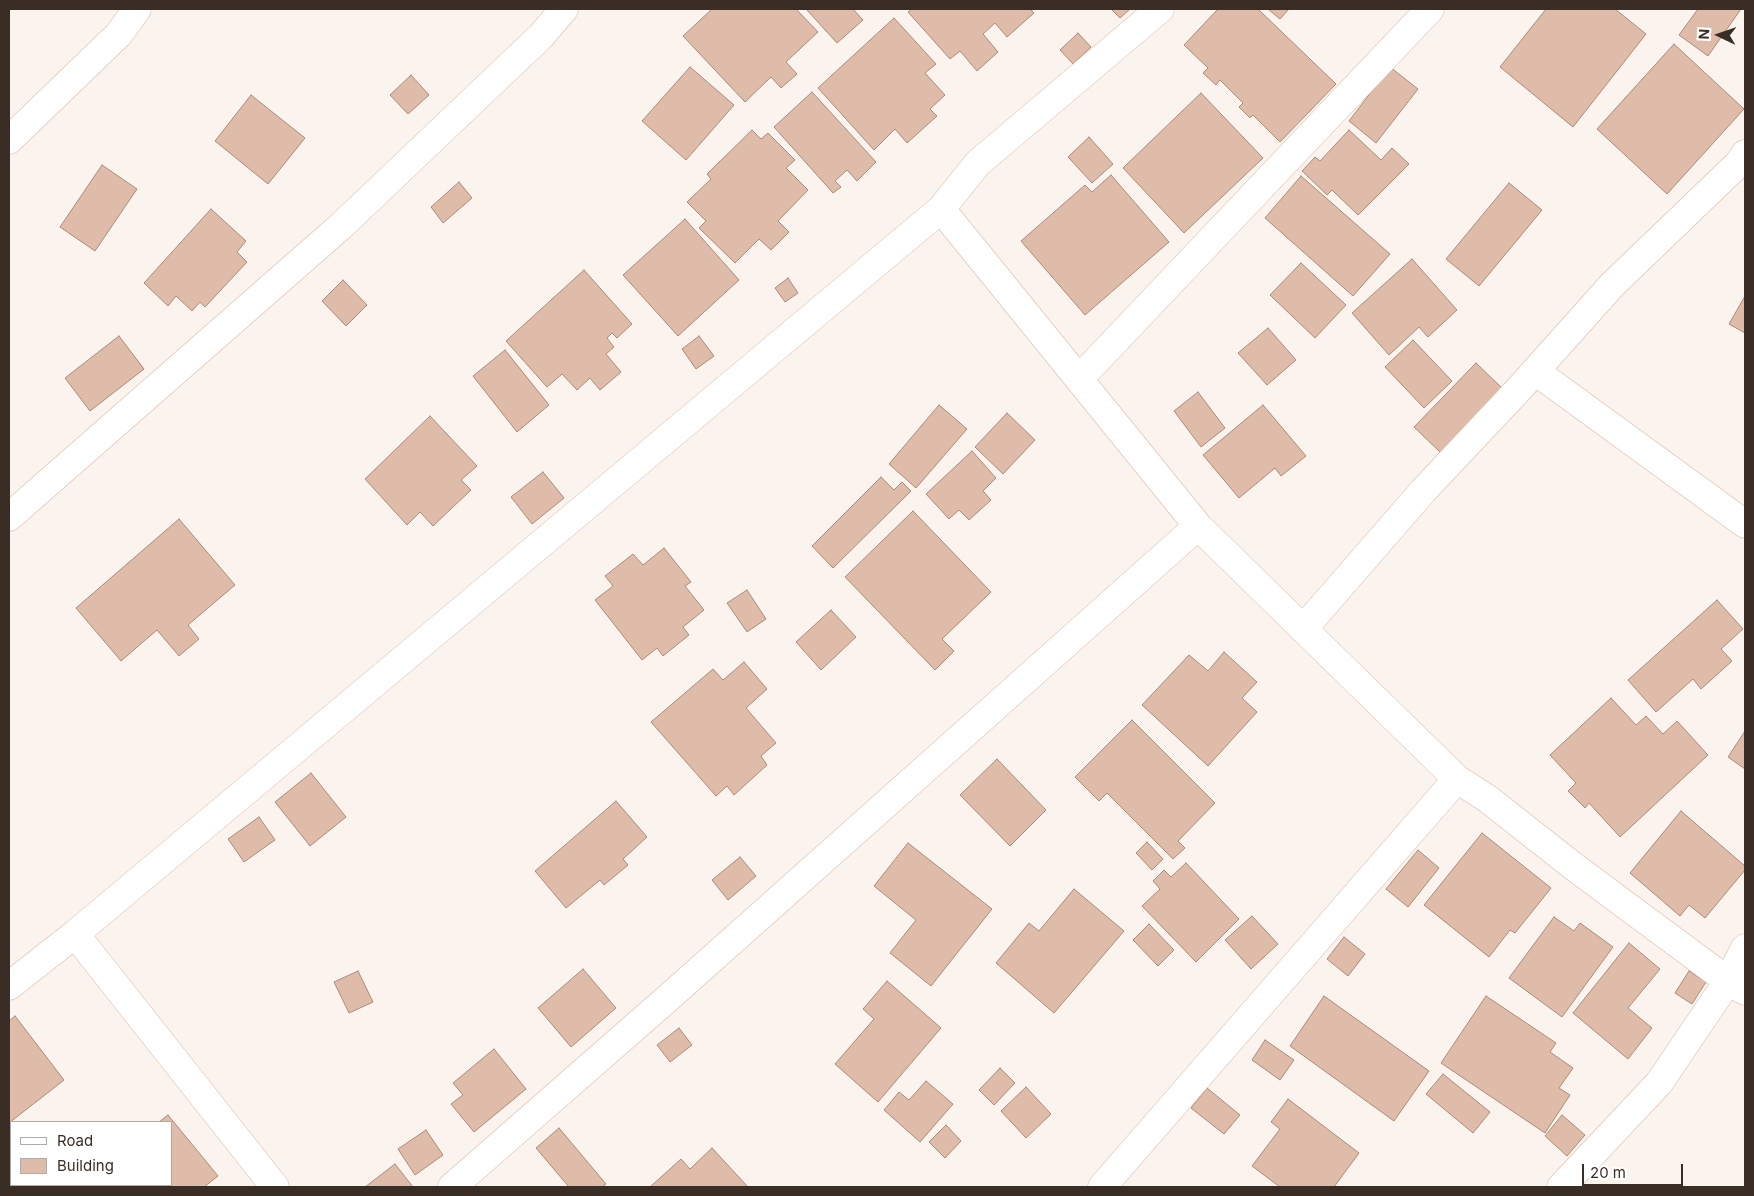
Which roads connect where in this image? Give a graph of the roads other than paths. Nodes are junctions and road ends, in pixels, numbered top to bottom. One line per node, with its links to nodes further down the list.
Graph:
1 (137, 9): 5 (street)
2 (564, 9): 10 (street)
3 (1160, 9): 7 (street)
4 (1430, 9): 9 (street)
5 (9, 140)
6 (1745, 154): 8 (street)
7 (941, 209): 9 (street); 15 (street)
8 (1535, 371): 11 (street); 13 (street)
9 (1079, 379): 12 (street)
10 (9, 517)
11 (1745, 524)
12 (1198, 526): 13 (street); 20 (street)
13 (1304, 629): 14 (street)
14 (1458, 779): 18 (street); 21 (street)
15 (74, 934): 17 (street); 19 (street)
16 (1745, 948): 18 (street)
17 (9, 986)
18 (1737, 986): 22 (street)
19 (275, 1187)
20 (452, 1187)
21 (1102, 1187)
22 (1561, 1187)

